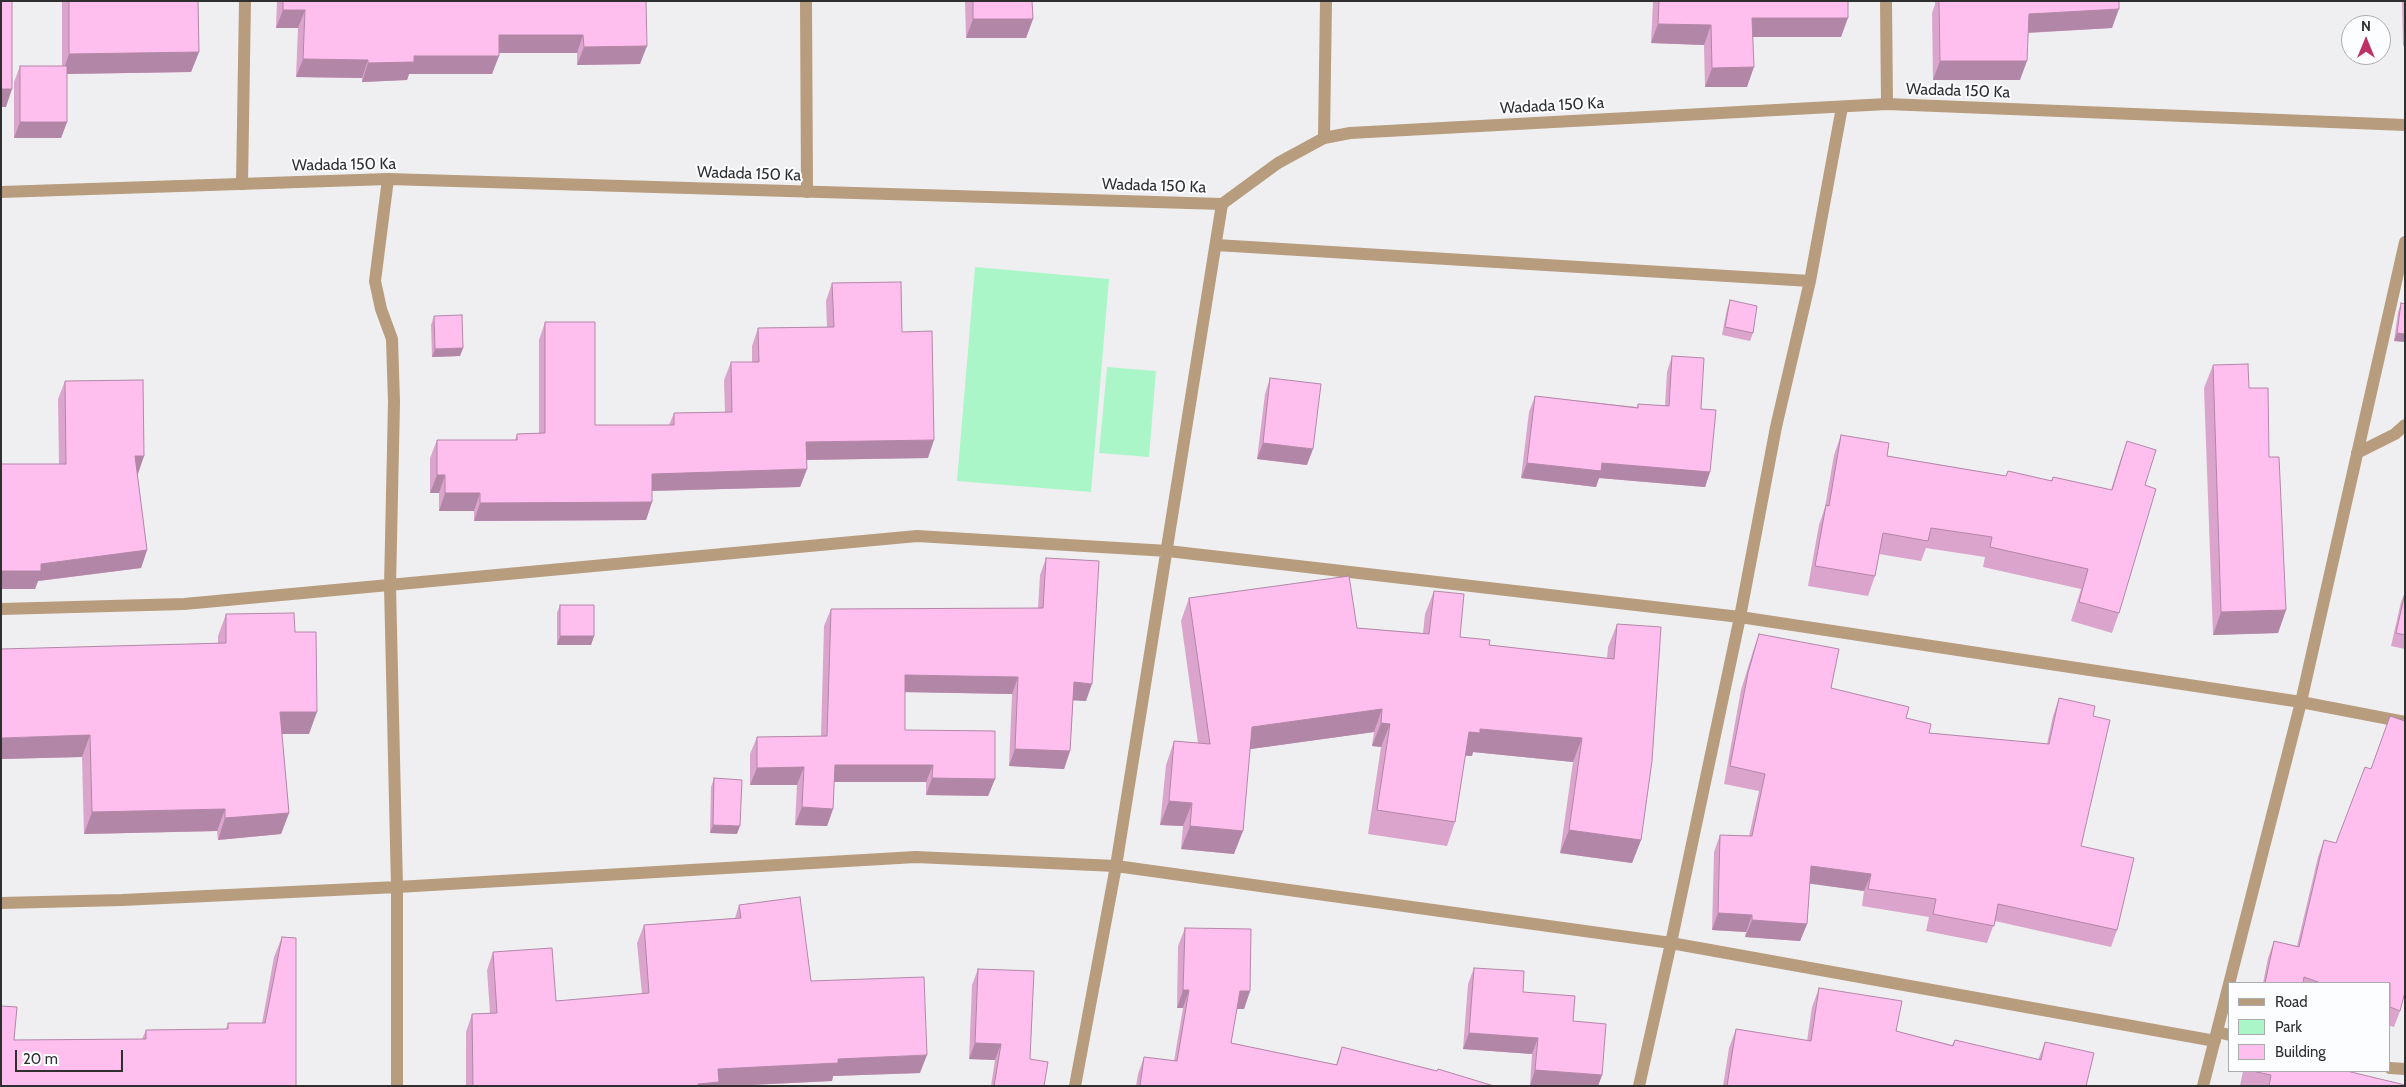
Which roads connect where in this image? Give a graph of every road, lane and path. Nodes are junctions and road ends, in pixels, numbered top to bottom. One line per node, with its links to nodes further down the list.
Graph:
1 (245, 1): 10 (street)
2 (806, 1): 12 (street)
3 (1326, 1): 8 (street)
4 (1886, 1): 5 (street)
5 (1887, 104): 6 (street, Wadada 150 Ka); 7 (street, Wadada 150 Ka)
6 (1842, 106): 8 (street, Wadada 150 Ka); 16 (street)
7 (2405, 125)
8 (1324, 138): 13 (street, Wadada 150 Ka)
9 (388, 179): 10 (street, Wadada 150 Ka); 12 (street, Wadada 150 Ka); 21 (street)
10 (242, 184): 11 (street, Wadada 150 Ka)
11 (1, 192)
12 (807, 192): 13 (street, Wadada 150 Ka)
13 (1222, 204): 15 (street)
14 (2405, 242): 19 (street)
15 (1216, 245): 16 (street); 20 (street)
16 (1810, 281): 23 (street)
17 (2405, 425): 18 (street)
18 (2400, 435): 19 (street)
19 (2357, 453): 24 (street)
20 (1168, 551): 21 (street); 23 (street); 26 (street)
21 (390, 586): 22 (street); 27 (street)
22 (1, 610)
23 (1740, 617): 24 (street); 29 (street)
24 (2301, 702): 25 (street); 30 (street)
25 (2405, 722)
26 (1116, 866): 27 (street); 29 (street); 37 (street)
27 (397, 887): 28 (street); 36 (street)
28 (1, 903)
29 (1672, 943): 33 (street); 38 (street)
30 (2230, 982)
31 (2228, 990): 33 (street)
32 (2228, 1035): 33 (street)
33 (2216, 1037): 39 (street)
34 (2391, 1068): 35 (street)
35 (2405, 1070)
36 (397, 1086)
37 (1075, 1086)
38 (1639, 1086)
39 (2203, 1086)

